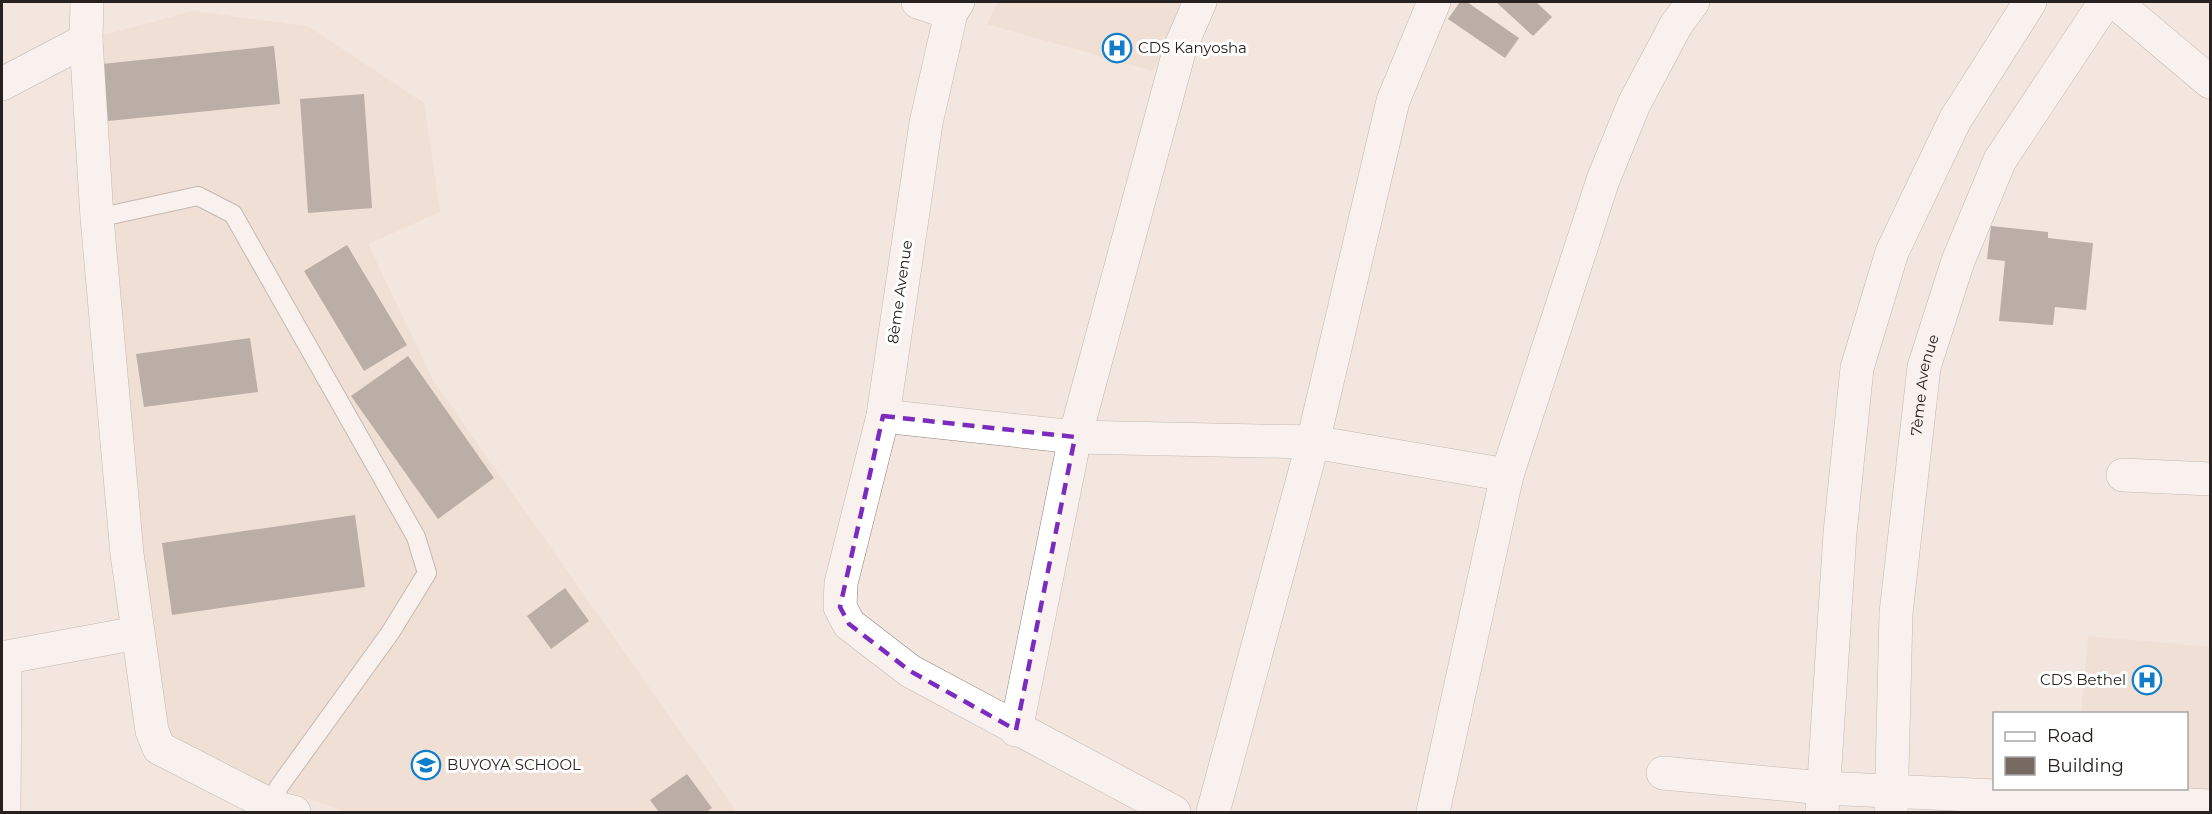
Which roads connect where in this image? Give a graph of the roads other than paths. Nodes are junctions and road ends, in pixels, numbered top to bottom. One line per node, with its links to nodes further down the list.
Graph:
1 (87, 2): 10 (street)
2 (918, 2): 9 (street)
3 (1200, 2): 15 (street)
4 (1434, 2): 16 (street)
5 (1692, 2): 17 (street)
6 (2030, 2): 24 (street)
7 (2105, 2): 25 (street, 7ème Avenue)
8 (2115, 2): 11 (street)
9 (955, 7): 14 (street, 8ème Avenue)
10 (86, 40): 12 (street); 13 (street)
11 (2211, 82)
12 (2, 84)
13 (97, 218): 20 (street); 27 (lane)
14 (883, 416): 15 (street); 22 (street, 8ème Avenue)
15 (1075, 437): 16 (street); 22 (street)
16 (1313, 442): 17 (street); 30 (street)
17 (1507, 475): 31 (street)
18 (2123, 475): 19 (street)
19 (2211, 479)
20 (137, 633): 21 (street); 27 (street)
21 (3, 658): 28 (street)
22 (1016, 730): 29 (street, 8ème Avenue)
23 (1664, 773): 24 (street)
24 (1822, 800): 25 (street)
25 (1892, 801): 26 (street)
26 (2211, 806)
27 (283, 811)
28 (4, 813)
29 (1174, 813)
30 (1213, 813)
31 (1432, 813)

